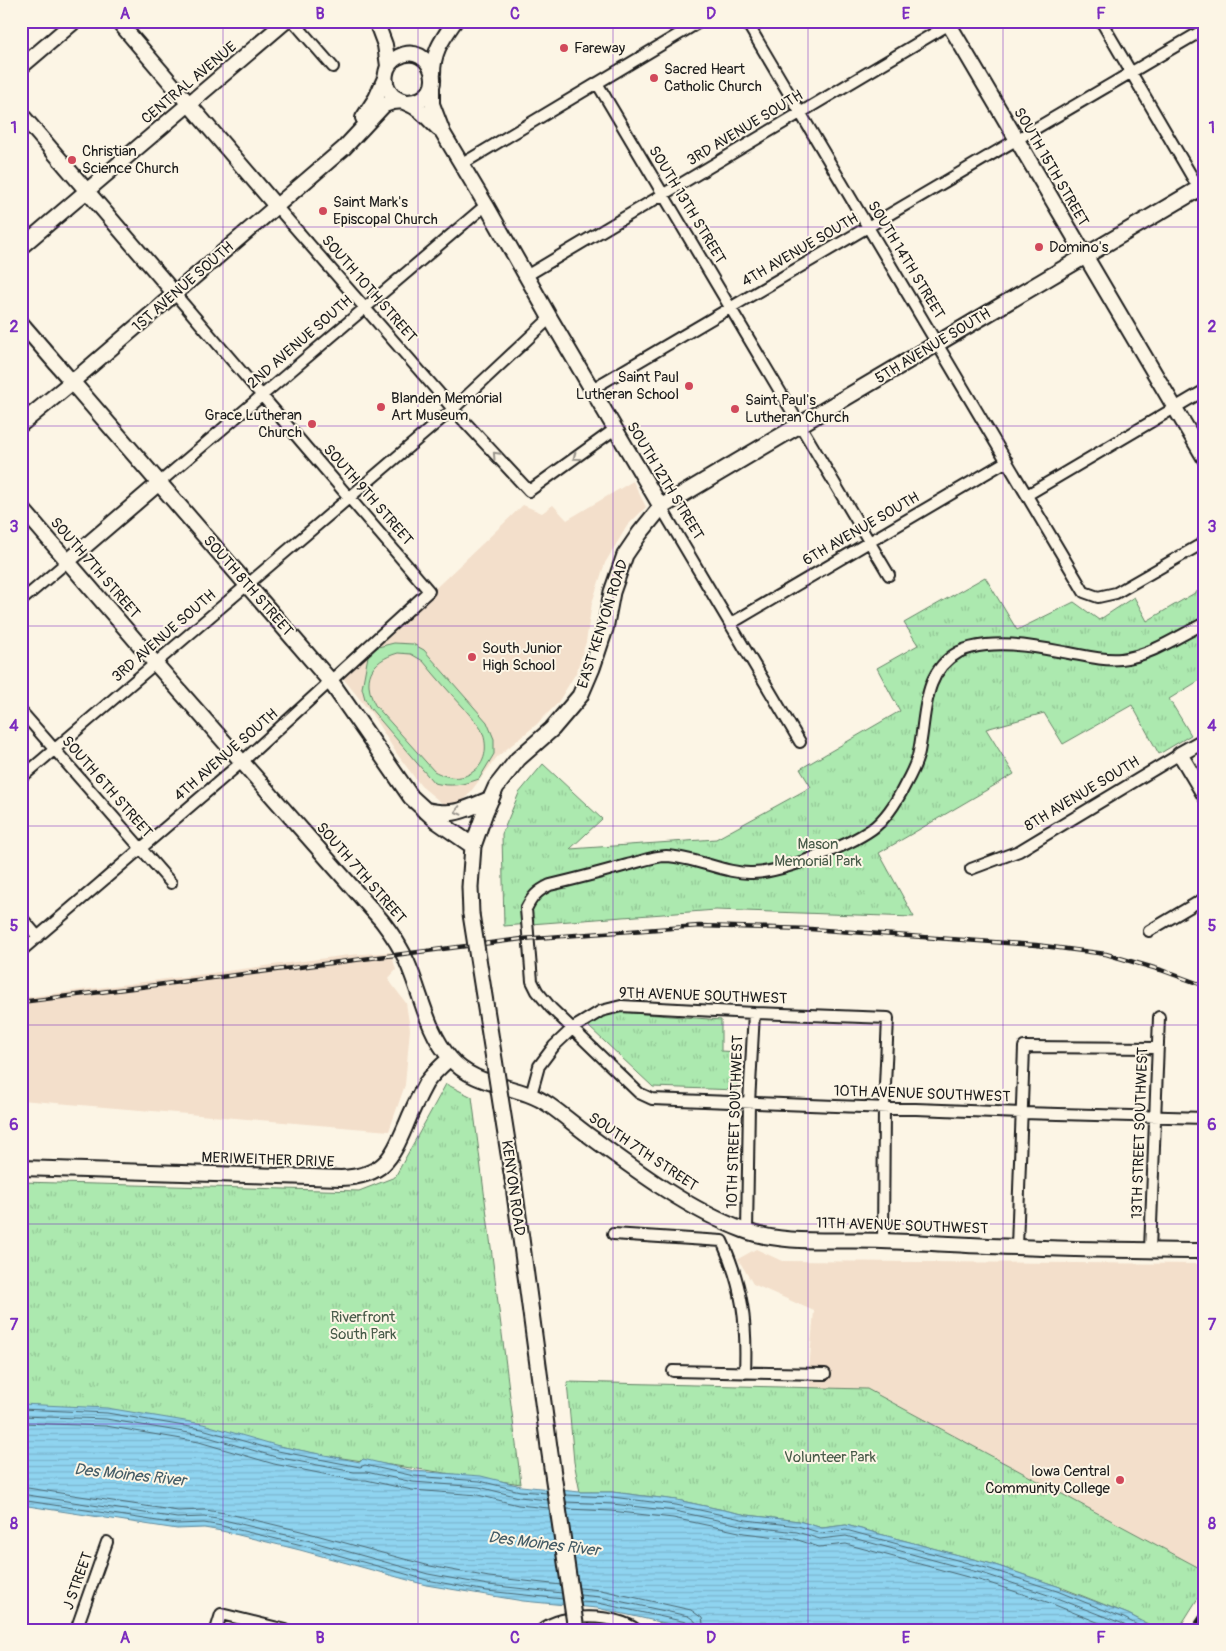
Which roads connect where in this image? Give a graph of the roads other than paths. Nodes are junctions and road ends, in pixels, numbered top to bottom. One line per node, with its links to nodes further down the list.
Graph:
1 (75, 21): 13 (street)
2 (118, 21): 20 (street, SOUTH 10TH STREET)
3 (286, 21): 20 (street, CENTRAL AVENUE)
4 (293, 21): 14 (street)
5 (376, 21): 12 (street); 15 (street)
6 (454, 21): 12 (street); 17 (street)
7 (701, 21): 18 (street)
8 (746, 21): 21 (street, SOUTH 14TH STREET)
9 (1101, 21): 16 (street)
10 (950, 22): 21 (street, 3RD AVENUE SOUTH); 24 (street, SOUTH 15TH STREET)
11 (1205, 30): 16 (street, 4TH AVENUE SOUTH)
12 (410, 54): 15 (street); 17 (street)
13 (21, 67)
14 (333, 67)
15 (387, 72): 19 (street); 25 (street, 1ST AVENUE SOUTH)
16 (1131, 73): 24 (street, 4TH AVENUE SOUTH); 27 (street)
17 (432, 81): 19 (street); 23 (street, SOUTH 12TH STREET)
18 (597, 83): 26 (street); 29 (street, SOUTH 13TH STREET)
19 (406, 102): 23 (street, SOUTH 12TH STREET); 25 (street, 1ST AVENUE SOUTH)
20 (189, 104): 28 (street, CENTRAL AVENUE); 31 (street, SOUTH 10TH STREET)
21 (800, 113): 29 (street, 3RD AVENUE SOUTH); 32 (street, SOUTH 14TH STREET)
22 (21, 114): 28 (street, SOUTH 9TH STREET)
23 (443, 133): 26 (street, SOUTH 12TH STREET)
24 (1016, 140): 32 (street, 4TH AVENUE SOUTH); 34 (street, SOUTH 15TH STREET)
25 (344, 148): 31 (street, 1ST AVENUE SOUTH)
26 (462, 164): 30 (street, SOUTH 12TH STREET)
27 (1203, 191): 34 (main road, 5TH AVENUE SOUTH)
28 (87, 192): 33 (street, CENTRAL AVENUE); 36 (street, SOUTH 9TH STREET)
29 (663, 194): 35 (street, 3RD AVENUE SOUTH); 38 (street, SOUTH 13TH STREET)
30 (486, 205): 35 (street, SOUTH 12TH STREET); 37 (street, 2ND AVENUE SOUTH)
31 (276, 206): 36 (street, 1ST AVENUE SOUTH); 37 (street, SOUTH 10TH STREET)
32 (868, 227): 38 (street, 4TH AVENUE SOUTH); 41 (street, SOUTH 14TH STREET)
33 (21, 247)
34 (1085, 256): 41 (main road, 5TH AVENUE SOUTH); 46 (street, SOUTH 15TH STREET)
35 (526, 276): 39 (street, SOUTH 12TH STREET)
36 (175, 294): 42 (street, 1ST AVENUE SOUTH); 45 (street, SOUTH 9TH STREET)
37 (364, 308): 45 (street, 2ND AVENUE SOUTH); 47 (street, SOUTH 10TH STREET)
38 (730, 308): 43 (street, 4TH AVENUE SOUTH); 49 (street, SOUTH 13TH STREET)
39 (550, 318): 43 (street, SOUTH 12TH STREET); 47 (street, 3RD AVENUE SOUTH)
40 (21, 323): 42 (street, SOUTH 8TH STREET)
41 (937, 344): 49 (main road, 5TH AVENUE SOUTH); 52 (street, SOUTH 14TH STREET)
42 (72, 382): 48 (main road, 1ST AVENUE SOUTH); 53 (main road, SOUTH 8TH STREET)
43 (592, 389): 50 (street, SOUTH 12TH STREET)
44 (1205, 390): 46 (street)
45 (261, 396): 53 (street, 2ND AVENUE SOUTH); 55 (street, SOUTH 9TH STREET)
46 (1174, 408): 51 (street, SOUTH 15TH STREET); 54 (street)
47 (453, 409): 50 (street, SOUTH 10TH STREET, one-way to 47); 55 (street, 3RD AVENUE SOUTH)
48 (21, 424)
49 (800, 425): 57 (main road, 5TH AVENUE SOUTH); 58 (street, SOUTH 13TH STREET)
50 (615, 429): 57 (street, SOUTH 12TH STREET)
51 (1205, 459)
52 (1007, 461): 54 (street, SOUTH 14TH STREET); 58 (street, 6TH AVENUE SOUTH)
53 (159, 483): 60 (street, 2ND AVENUE SOUTH); 62 (main road, SOUTH 8TH STREET)
54 (1027, 495): 59 (street, SOUTH 14TH STREET)
55 (348, 498): 62 (street, 3RD AVENUE SOUTH); 63 (street, SOUTH 9TH STREET)
56 (21, 507): 60 (street, SOUTH 7TH STREET)
57 (661, 507): 66 (street, SOUTH 12TH STREET); 74 (main road, EAST KENYON ROAD)
58 (869, 541): 61 (street, SOUTH 13TH STREET); 66 (street, 6TH AVENUE SOUTH)
59 (1205, 542)
60 (68, 561): 64 (street, 2ND AVENUE SOUTH); 67 (street, SOUTH 7TH STREET)
61 (889, 575)
62 (247, 585): 67 (street, 3RD AVENUE SOUTH); 68 (main road, SOUTH 8TH STREET)
63 (430, 591): 68 (street, 4TH AVENUE SOUTH)
64 (21, 601)
65 (1205, 622): 91 (street)
66 (730, 624): 71 (street, SOUTH 12TH STREET)
67 (156, 663): 72 (street, 3RD AVENUE SOUTH); 75 (street, SOUTH 7TH STREET)
68 (331, 682): 75 (street, 4TH AVENUE SOUTH); 79 (main road, SOUTH 8TH STREET)
69 (21, 711): 72 (street, SOUTH 6TH STREET)
70 (1205, 740): 73 (street, 8TH AVENUE SOUTH)
71 (800, 742)
72 (55, 750): 76 (street, 3RD AVENUE SOUTH); 81 (street, SOUTH 6TH STREET)
73 (1180, 754): 77 (street); 82 (street, 8TH AVENUE SOUTH)
74 (520, 758): 78 (main road, KENYON ROAD)
75 (242, 762): 81 (street, 4TH AVENUE SOUTH); 93 (street, SOUTH 7TH STREET)
76 (21, 778)
77 (1205, 796)
78 (491, 799): 79 (main road, one-way to 79); 80 (main road, KENYON ROAD)
79 (424, 810): 80 (main road, SOUTH 8TH STREET)
80 (473, 846): 117 (main road, KENYON ROAD, bridge)
81 (141, 848): 83 (street, SOUTH 6TH STREET); 87 (street, 4TH AVENUE SOUTH)
82 (971, 869)
83 (171, 883)
84 (1205, 898): 86 (street)
85 (21, 917): 87 (street)
86 (1149, 931)
87 (38, 937): 88 (street, 4TH AVENUE SOUTH)
88 (21, 950)
89 (754, 1013): 91 (street, 9TH AVENUE SOUTHWEST); 95 (street, 10TH STREET SOUTHWEST); 96 (street, 9TH AVENUE SOUTHWEST)
90 (1159, 1016): 92 (street, 13TH STREET SOUTHWEST)
91 (573, 1028): 94 (street, 9TH AVENUE SOUTHWEST); 95 (street, 10TH AVENUE SOUTHWEST)
92 (1158, 1048): 97 (street); 98 (street, 13TH STREET SOUTHWEST)
93 (450, 1058): 94 (street, SOUTH 7TH STREET); 100 (street, MERIWEITHER DRIVE)
94 (531, 1095): 101 (street, SOUTH 7TH STREET)
95 (749, 1103): 96 (street, 10TH AVENUE SOUTHWEST); 102 (street, 10TH STREET SOUTHWEST)
96 (884, 1108): 97 (street, 10TH AVENUE SOUTHWEST); 105 (street)
97 (1022, 1113): 98 (street, 10TH AVENUE SOUTHWEST); 106 (street)
98 (1155, 1117): 99 (street, 10TH AVENUE SOUTHWEST); 107 (street, 13TH STREET SOUTHWEST)
99 (1205, 1118)
100 (21, 1168)
101 (726, 1224): 102 (street, 11TH AVENUE SOUTHWEST); 104 (street)
102 (747, 1232): 105 (street, 11TH AVENUE SOUTHWEST)
103 (613, 1234): 104 (street)
104 (722, 1241): 110 (street)
105 (883, 1241): 106 (street, 11TH AVENUE SOUTHWEST)
106 (1017, 1247): 107 (street, 11TH AVENUE SOUTHWEST)
107 (1150, 1250): 108 (street, 11TH AVENUE SOUTHWEST)
108 (1205, 1251)
109 (673, 1371): 110 (street)
110 (745, 1373): 111 (street)
111 (825, 1374)
112 (107, 1542): 113 (street, J STREET)
113 (76, 1630)
114 (216, 1630): 115 (street)
115 (286, 1630)
116 (542, 1630): 118 (street)
117 (576, 1630)
118 (637, 1630)

